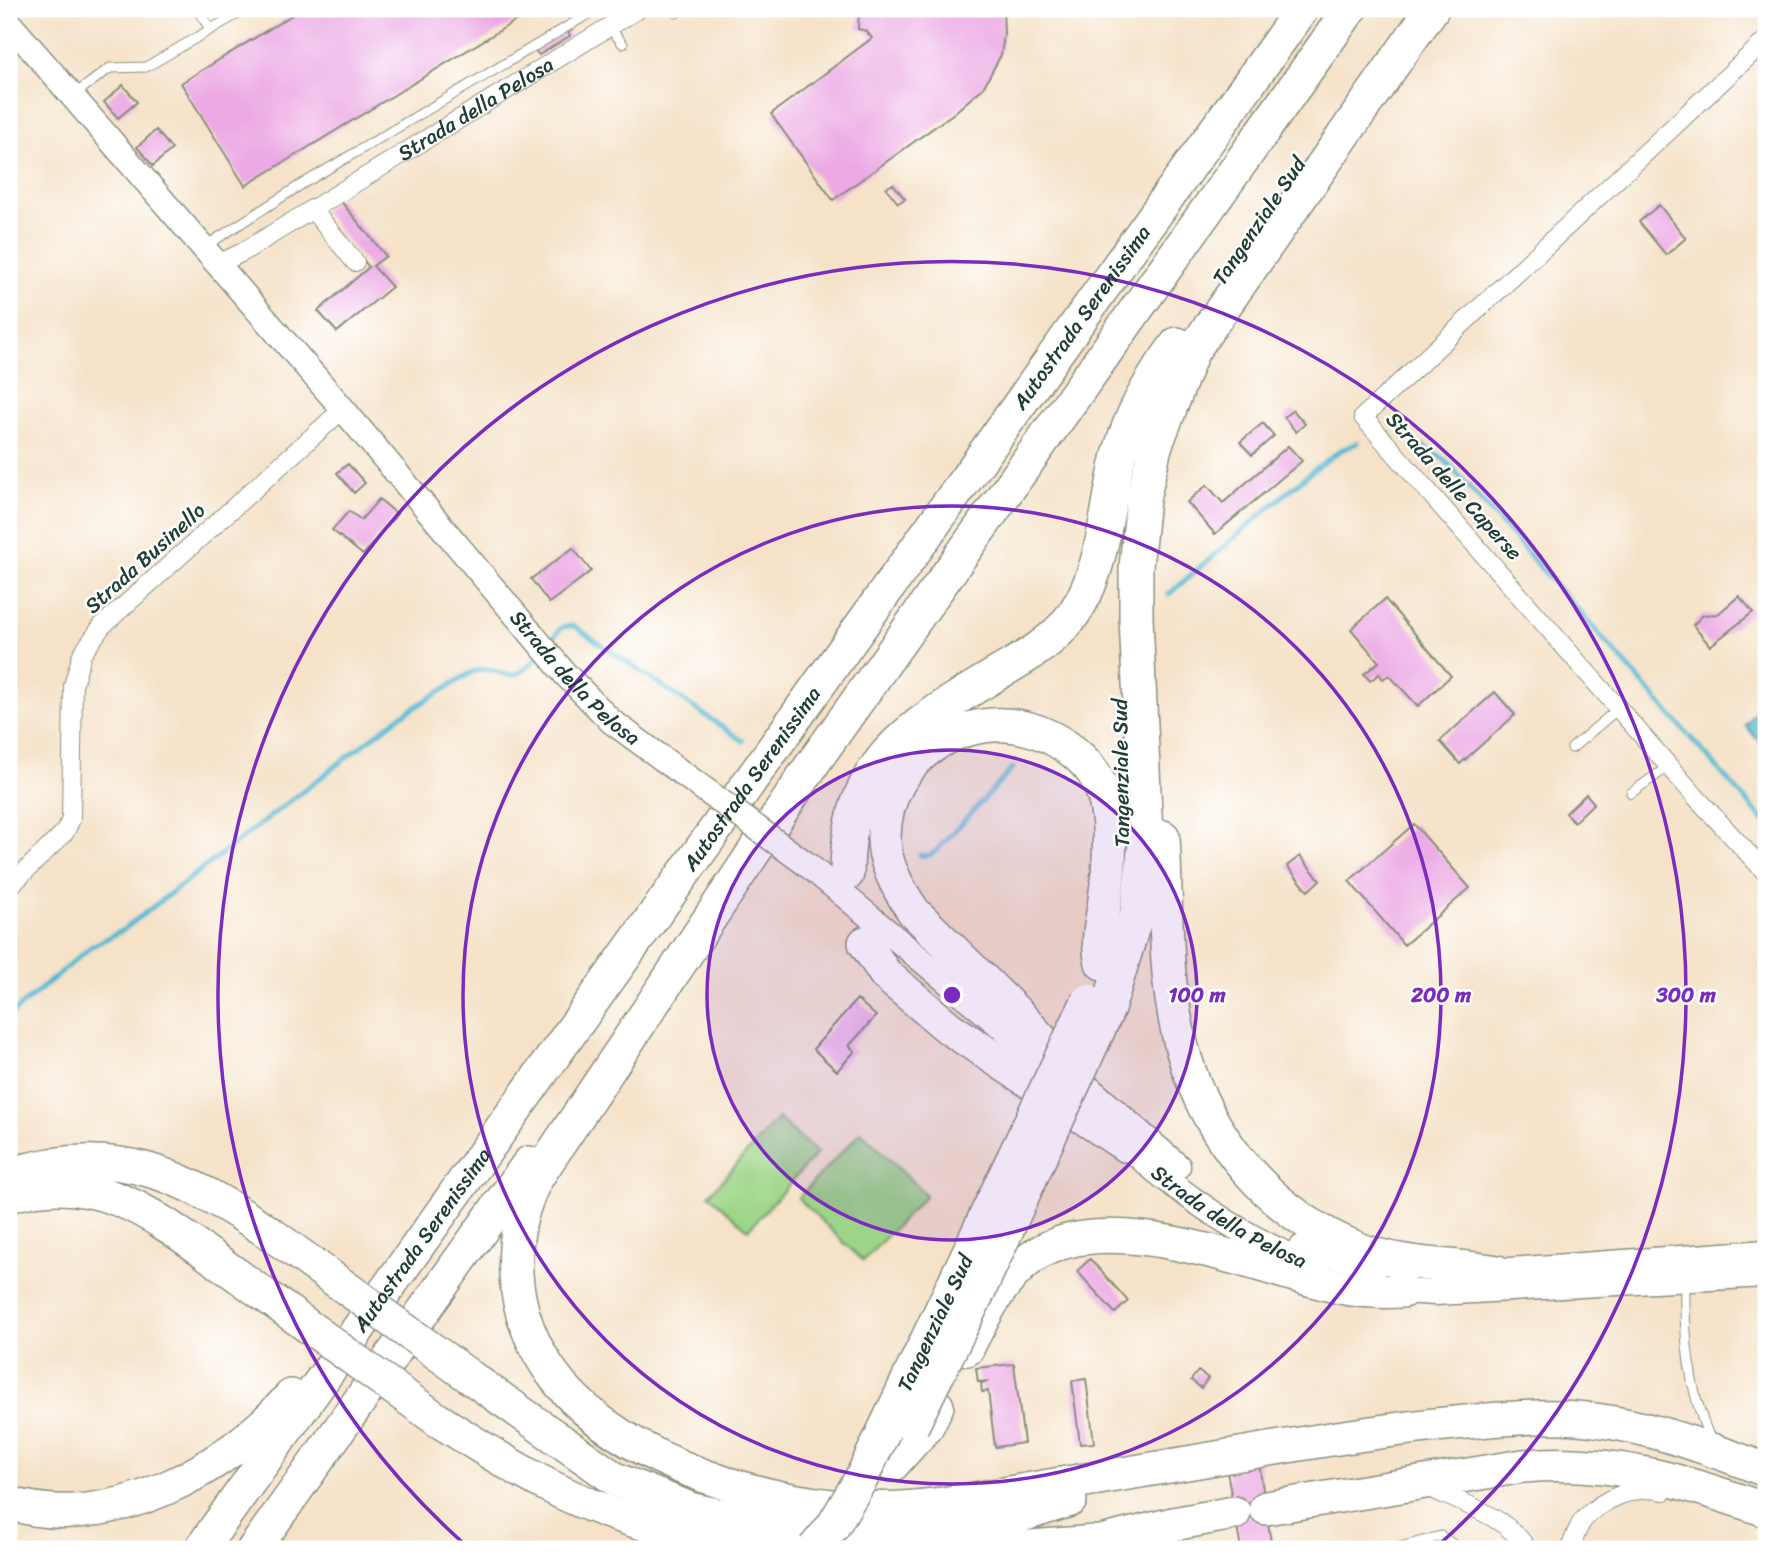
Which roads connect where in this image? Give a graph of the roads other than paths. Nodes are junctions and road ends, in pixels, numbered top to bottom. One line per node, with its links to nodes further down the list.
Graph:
1 (197, 9): 10 (lane)
2 (246, 9): 10 (lane)
3 (597, 9): 15 (lane)
4 (638, 9): 9 (street, Strada della Pelosa)
5 (1302, 9): 25 (highway, Autostrada Serenissima)
6 (1350, 9): 22 (highway, Autostrada Serenissima)
7 (1423, 13): 17 (highway, Tangenziale Sud); 19 (highway, Tangenziale Sud)
8 (9, 23): 13 (street, Strada della Pelosa)
9 (609, 27): 12 (lane); 14 (street, Strada della Pelosa)
10 (210, 29): 13 (lane)
11 (1766, 40): 20 (street, Strada delle Caperse)
12 (623, 44)
13 (72, 96): 15 (street, Strada della Pelosa)
14 (312, 209): 15 (street, Strada della Pelosa); 16 (street)
15 (211, 256): 18 (street, Strada della Pelosa)
16 (355, 262)
17 (1177, 344): 27 (highway); 30 (highway, Tangenziale Sud)
18 (343, 408): 28 (street, Strada Businello); 32 (street, Strada della Pelosa, bridge)
19 (1136, 618): 31 (highway, Tangenziale Sud); 38 (highway)
20 (1619, 708): 21 (lane); 23 (street, Strada delle Caperse)
21 (1573, 748)
22 (812, 765): 44 (highway); 53 (highway, Autostrada Serenissima)
23 (1669, 766): 24 (lane); 26 (street, Strada delle Caperse)
24 (1631, 793)
25 (715, 827): 47 (highway); 52 (highway, Autostrada Serenissima)
26 (1766, 873)
27 (847, 874)
28 (9, 887)
29 (865, 943): 34 (highway)
30 (1102, 963): 31 (highway, Tangenziale Sud); 33 (highway)
31 (1098, 1005): 43 (highway, Tangenziale Sud, bridge); 55 (highway, Tangenziale Sud, bridge)
32 (998, 1024): 33 (street, Strada della Pelosa); 34 (street, Strada della Pelosa)
33 (1071, 1072): 38 (street, Strada della Pelosa)
34 (1125, 1144): 41 (street, Strada della Pelosa)
35 (9, 1175): 44 (highway, bridge)
36 (9, 1196): 54 (highway, bridge)
37 (1766, 1252): 38 (street, Strada della Pelosa)
38 (1497, 1272)
39 (1766, 1275): 40 (street, Strada della Pelosa)
40 (1685, 1282): 41 (street, Strada della Pelosa); 42 (lane)
41 (1403, 1291): 43 (highway)
42 (1714, 1450): 44 (highway); 45 (highway)
43 (892, 1465): 56 (highway, Tangenziale Sud)
44 (1173, 1467)
45 (1766, 1470)
46 (1417, 1482): 48 (highway); 50 (highway); 60 (street)
47 (9, 1503)
48 (1766, 1510)
49 (1766, 1516): 61 (street)
50 (1084, 1546): 57 (highway)
51 (1408, 1547): 58 (lane); 59 (lane)
52 (201, 1549)
53 (254, 1549)
54 (761, 1549)
55 (814, 1549)
56 (842, 1549)
57 (1006, 1549)
58 (1393, 1549)
59 (1460, 1549)
60 (1527, 1549)
61 (1570, 1549)

